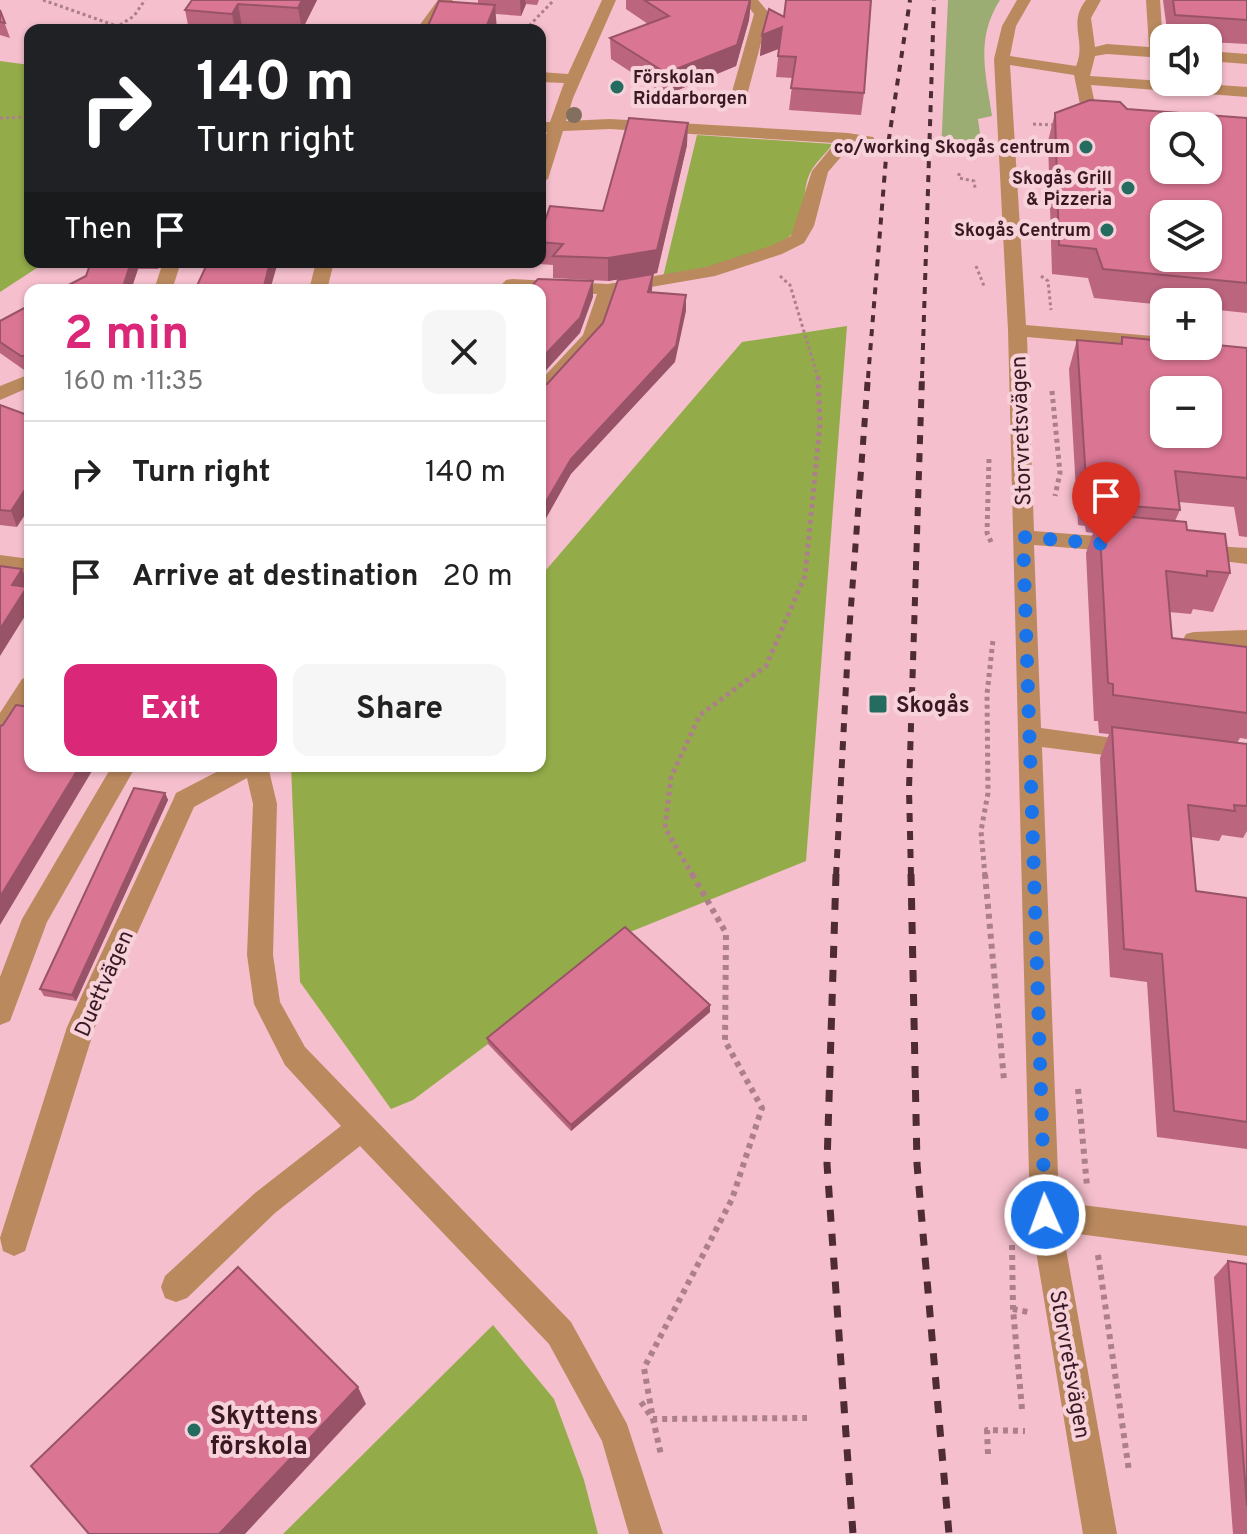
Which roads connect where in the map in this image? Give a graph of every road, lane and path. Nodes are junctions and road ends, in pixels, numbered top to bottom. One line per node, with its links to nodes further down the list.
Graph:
1 (43, 0): 10 (path)
2 (145, 0): 11 (path)
3 (446, 0): 12 (street)
4 (554, 0): 13 (path)
5 (609, 0): 22 (street)
6 (750, 0): 25 (street)
7 (1024, 0): 18 (street, Storvretsvägen)
8 (1094, 0): 16 (street)
9 (1153, 0): 14 (street)
10 (113, 24)
11 (122, 24)
12 (428, 24)
13 (531, 24)
14 (1157, 24)
15 (1150, 51): 16 (street)
16 (1089, 53): 20 (street)
17 (1222, 57): 19 (street)
18 (1002, 59): 20 (street); 36 (street, Storvretsvägen)
19 (1247, 59)
20 (1082, 76): 23 (street); 29 (street)
21 (546, 77): 22 (street)
22 (572, 79): 24 (street)
23 (1247, 92)
24 (565, 98): 28 (street); 30 (street)
25 (738, 99)
26 (24, 117): 27 (path)
27 (0, 118)
28 (610, 124): 30 (street); 33 (street)
29 (1150, 124)
30 (547, 126)
31 (959, 173): 32 (path)
32 (975, 188)
33 (759, 256): 35 (street); 72 (path)
34 (546, 288): 35 (street)
35 (608, 289): 39 (street)
36 (1017, 330): 37 (street); 43 (street, Storvretsvägen)
37 (1150, 342)
38 (24, 383): 41 (street)
39 (546, 387)
40 (1052, 388): 44 (path)
41 (0, 394)
42 (990, 449): 47 (path)
43 (1023, 537): 44 (street); 56 (street, Storvretsvägen)
44 (1049, 539): 45 (street)
45 (1140, 547)
46 (1171, 550): 48 (street)
47 (997, 556)
48 (1247, 556)
49 (0, 563): 50 (street)
50 (24, 565)
51 (994, 630): 63 (path)
52 (1247, 638): 53 (street)
53 (1194, 640)
54 (24, 699): 55 (street)
55 (0, 732)
56 (1030, 736): 57 (street); 65 (street, Storvretsvägen)
57 (1159, 753)
58 (121, 772): 61 (street)
59 (238, 772): 68 (street, Duettvägen)
60 (257, 772): 64 (street)
61 (0, 1013)
62 (1077, 1084): 66 (path)
63 (1004, 1086)
64 (361, 1128): 70 (street); 76 (street)
65 (1045, 1215): 66 (street); 77 (street, Storvretsvägen)
66 (1094, 1221): 69 (street); 75 (path)
67 (1012, 1236): 71 (path)
68 (14, 1241)
69 (1247, 1241)
70 (176, 1287)
71 (1013, 1309)
72 (807, 1418)
73 (1025, 1431): 74 (path)
74 (988, 1454)
75 (1129, 1474)
76 (646, 1534)
77 (1100, 1534)

